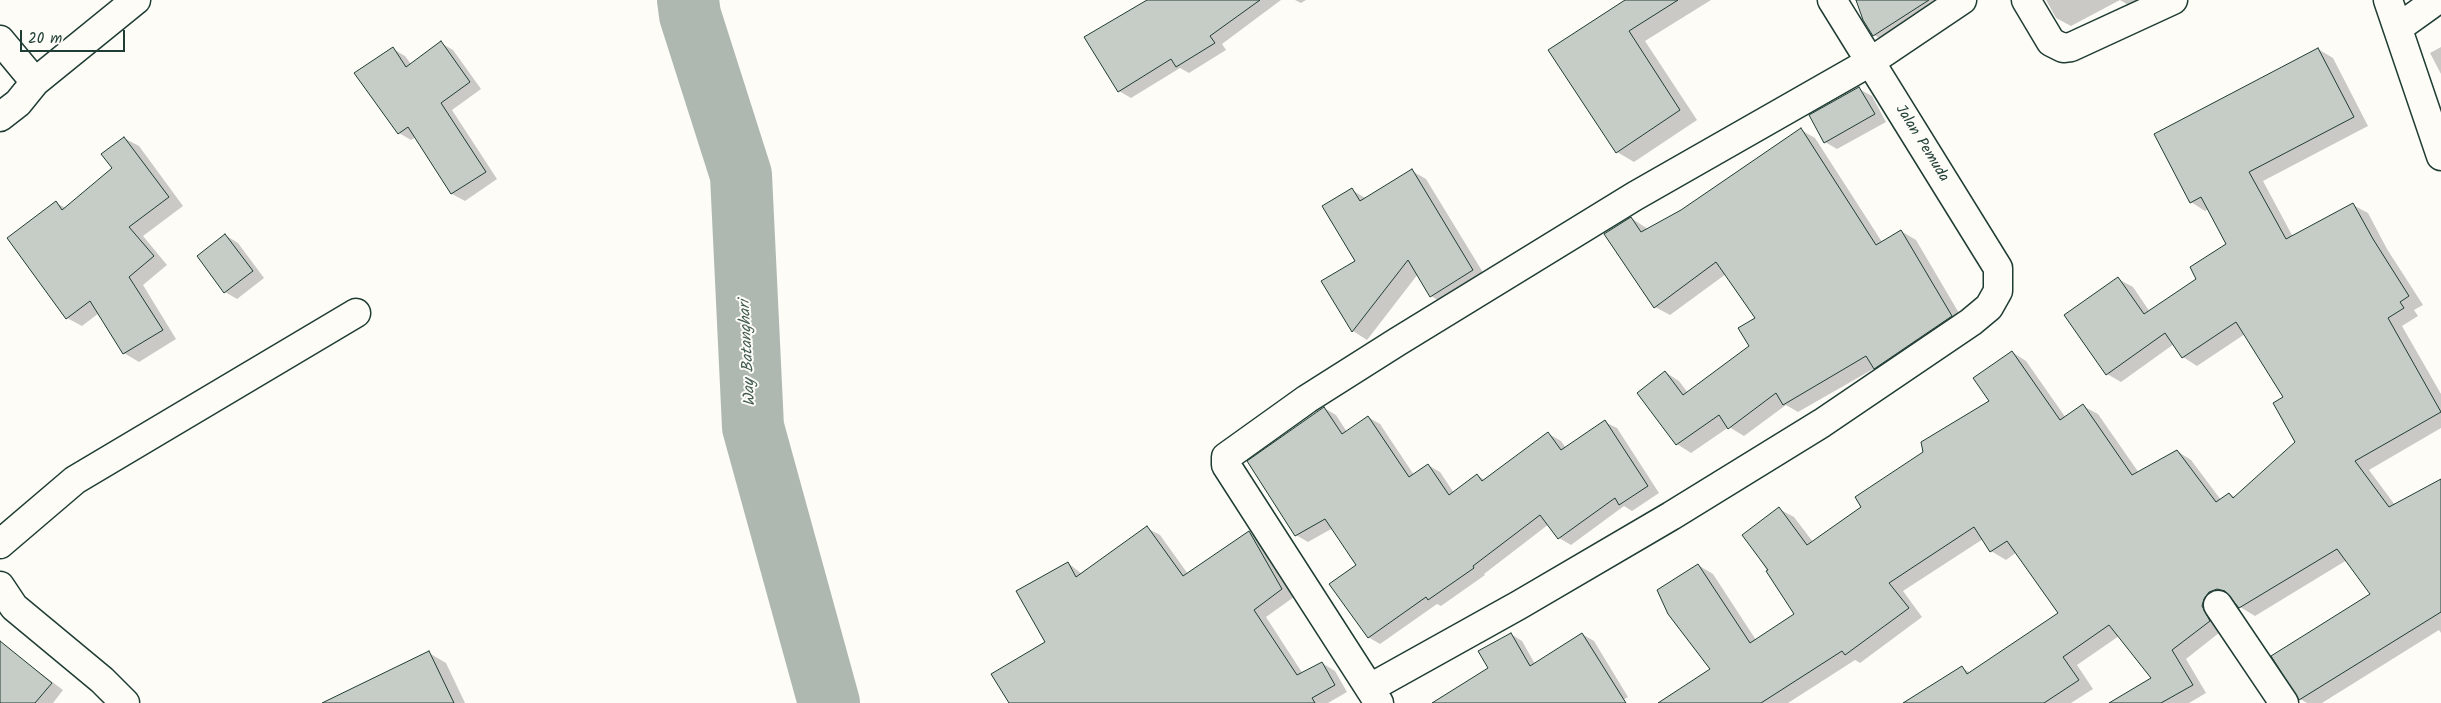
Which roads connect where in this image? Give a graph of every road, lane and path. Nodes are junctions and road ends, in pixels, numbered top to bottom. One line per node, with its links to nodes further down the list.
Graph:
1 (136, 0): 11 (street)
2 (1832, 0): 10 (street, Jalan Pemuda)
3 (1962, 0): 10 (street)
4 (2026, 0): 5 (street)
5 (2172, 0)
6 (2388, 0): 8 (street)
7 (2437, 0): 8 (street)
8 (2398, 28): 13 (street)
9 (0, 40): 11 (street)
10 (1870, 62): 18 (street, Jalan Pemuda); 18 (street)
11 (35, 82): 12 (street)
12 (0, 117)
13 (2441, 156)
14 (356, 313): 15 (street)
15 (0, 544)
16 (5, 604): 19 (street)
17 (2218, 605): 20 (street)
18 (1375, 696)
19 (125, 703)
20 (2284, 703)

